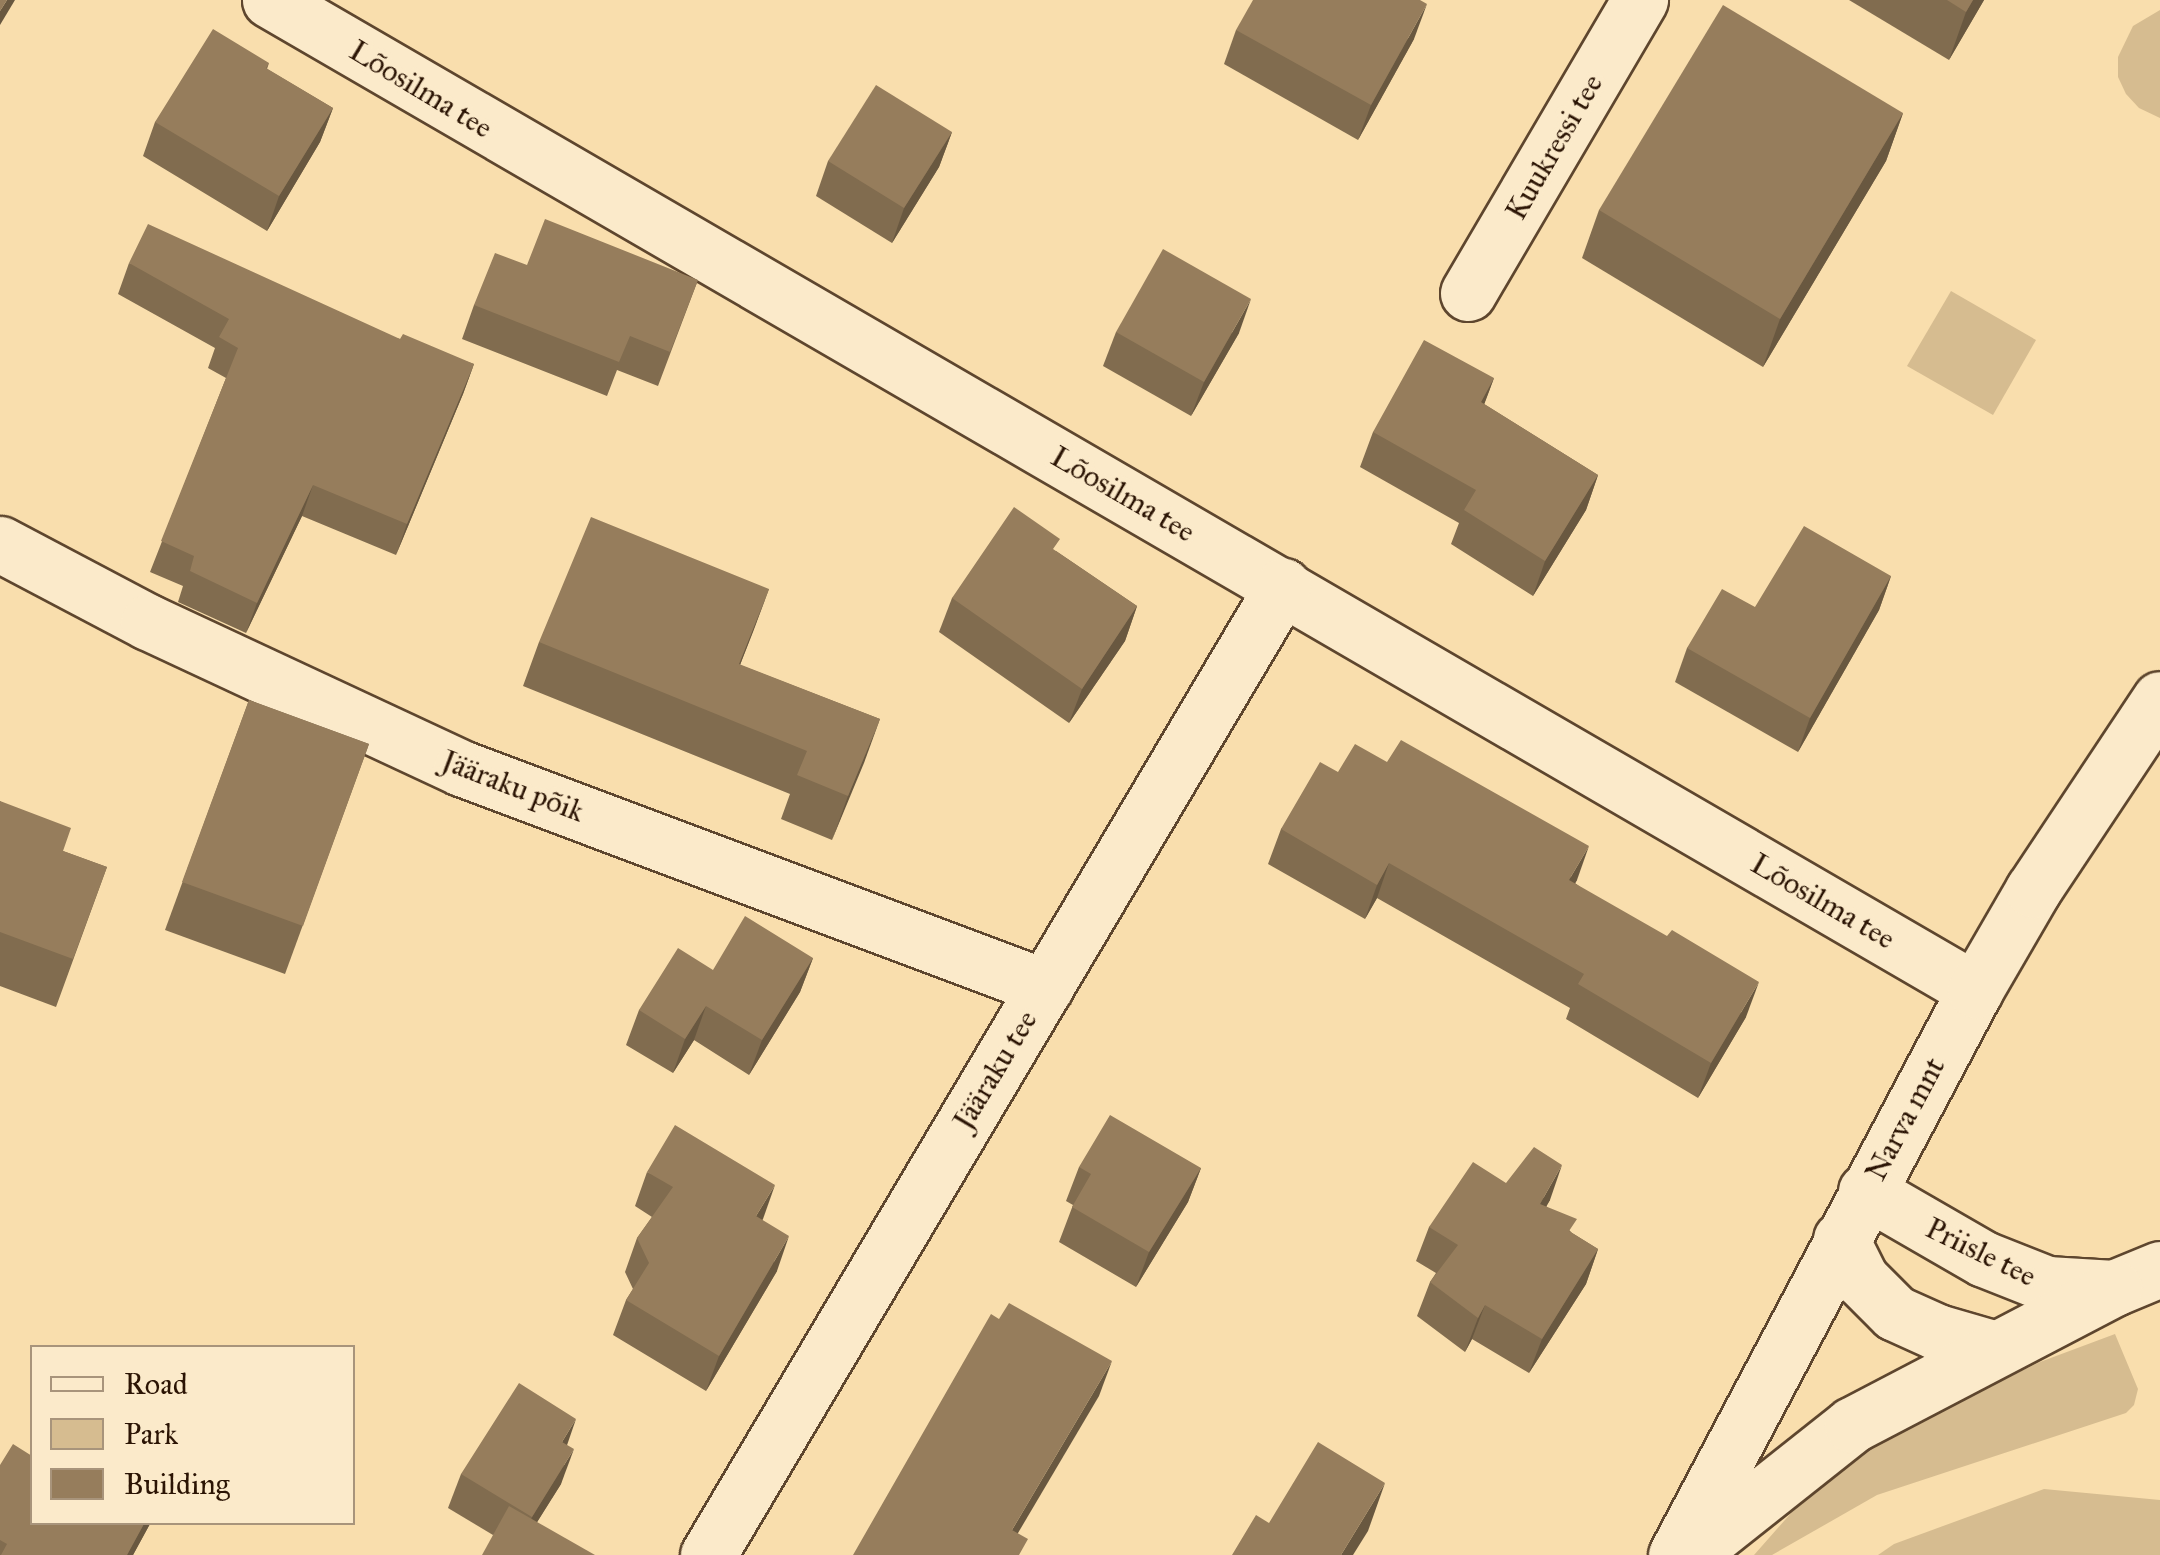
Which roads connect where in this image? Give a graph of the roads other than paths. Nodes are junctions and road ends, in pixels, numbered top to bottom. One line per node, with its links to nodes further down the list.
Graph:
1 (270, 0): 5 (street, Lõosilma tee)
2 (1640, 0): 3 (street, Kuukressi tee)
3 (1468, 293)
4 (0, 544): 7 (street, Jääraku põik)
5 (1283, 586): 7 (street, Jääraku tee); 8 (street, Lõosilma tee)
6 (2160, 699): 8 (street, Narva mnt)
7 (1044, 987): 13 (street, Jääraku tee)
8 (1975, 990): 9 (street, Narva mnt)
9 (1866, 1191): 10 (street, Narva mnt); 11 (street, Priisle tee)
10 (1841, 1239): 12 (street); 14 (street, Narva mnt)
11 (2137, 1278): 12 (street)
12 (1996, 1348): 15 (street)
13 (708, 1555)
14 (1676, 1555)
15 (1688, 1555)

